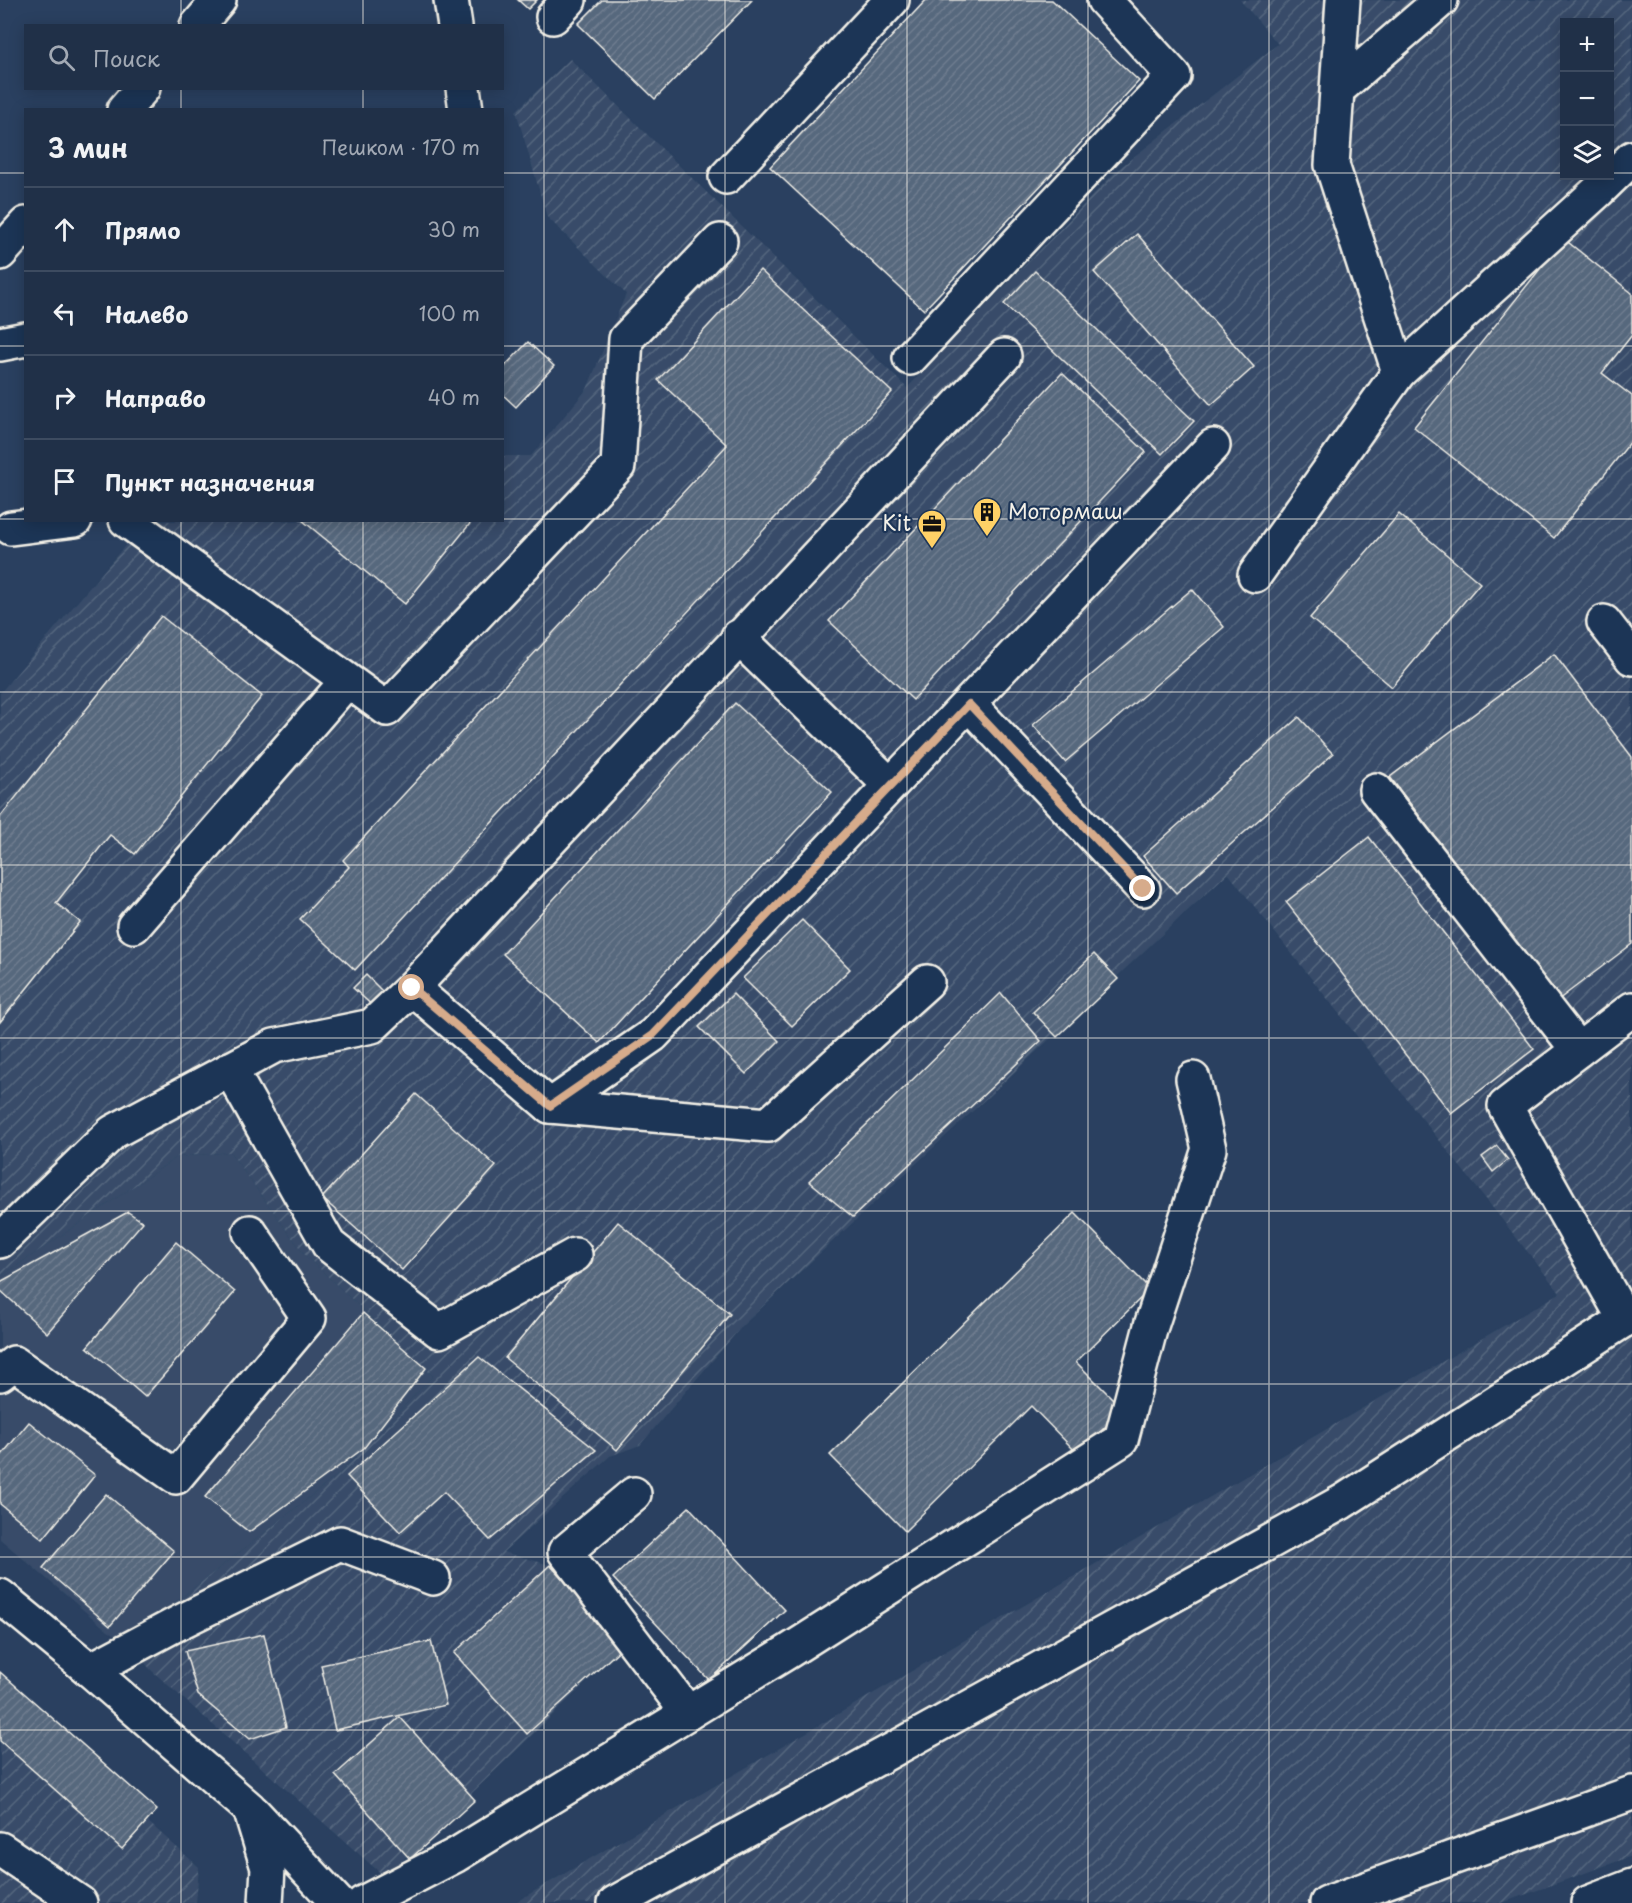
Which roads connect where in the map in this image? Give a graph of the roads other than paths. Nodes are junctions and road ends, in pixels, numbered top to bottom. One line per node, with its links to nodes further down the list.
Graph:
1 (219, 0): 7 (main road)
2 (451, 0): 8 (main road)
3 (892, 0): 15 (main road)
4 (1104, 0): 22 (main road)
5 (1343, 0): 9 (main road)
6 (1441, 0): 9 (main road)
7 (199, 24)
8 (454, 24)
9 (1338, 89): 23 (main road)
10 (140, 90): 12 (main road)
11 (463, 90): 13 (main road)
12 (126, 108)
13 (466, 108)
14 (1632, 158): 23 (main road)
15 (726, 177)
16 (24, 226): 18 (main road)
17 (720, 240): 32 (main road)
18 (0, 253)
19 (24, 339): 20 (main road)
20 (0, 344)
21 (1004, 356): 30 (main road)
22 (910, 358)
23 (1399, 372): 28 (main road)
24 (1214, 446): 33 (main road)
25 (61, 522): 27 (main road)
26 (129, 522): 32 (main road)
27 (4, 530)
28 (1255, 575)
29 (1604, 622): 31 (main road)
30 (738, 638): 34 (main road); 39 (main road)
31 (1632, 658)
32 (347, 681): 37 (main road)
33 (969, 704): 34 (main road); 36 (main road)
34 (890, 785): 44 (main road)
35 (1376, 790): 41 (main road)
36 (1143, 889)
37 (134, 926)
38 (927, 982): 44 (main road)
39 (412, 988): 42 (main road); 44 (main road)
40 (1632, 1009): 41 (main road)
41 (1578, 1050): 48 (main road)
42 (230, 1069): 46 (main road); 47 (main road)
43 (1193, 1079): 54 (main road)
44 (550, 1106)
45 (250, 1232): 49 (main road)
46 (0, 1240)
47 (575, 1255)
48 (1629, 1317): 63 (main road)
49 (0, 1374)
50 (634, 1494): 54 (main road)
51 (433, 1578): 53 (main road)
52 (0, 1596): 53 (main road)
53 (90, 1670): 56 (main road)
54 (688, 1713): 62 (main road)
55 (1632, 1793): 64 (main road)
56 (250, 1809): 60 (main road); 61 (main road)
57 (0, 1849): 59 (main road)
58 (1632, 1886): 65 (main road)
59 (80, 1903)
60 (266, 1903)
61 (338, 1903)
62 (363, 1903)
63 (615, 1903)
64 (1327, 1903)
65 (1588, 1903)

